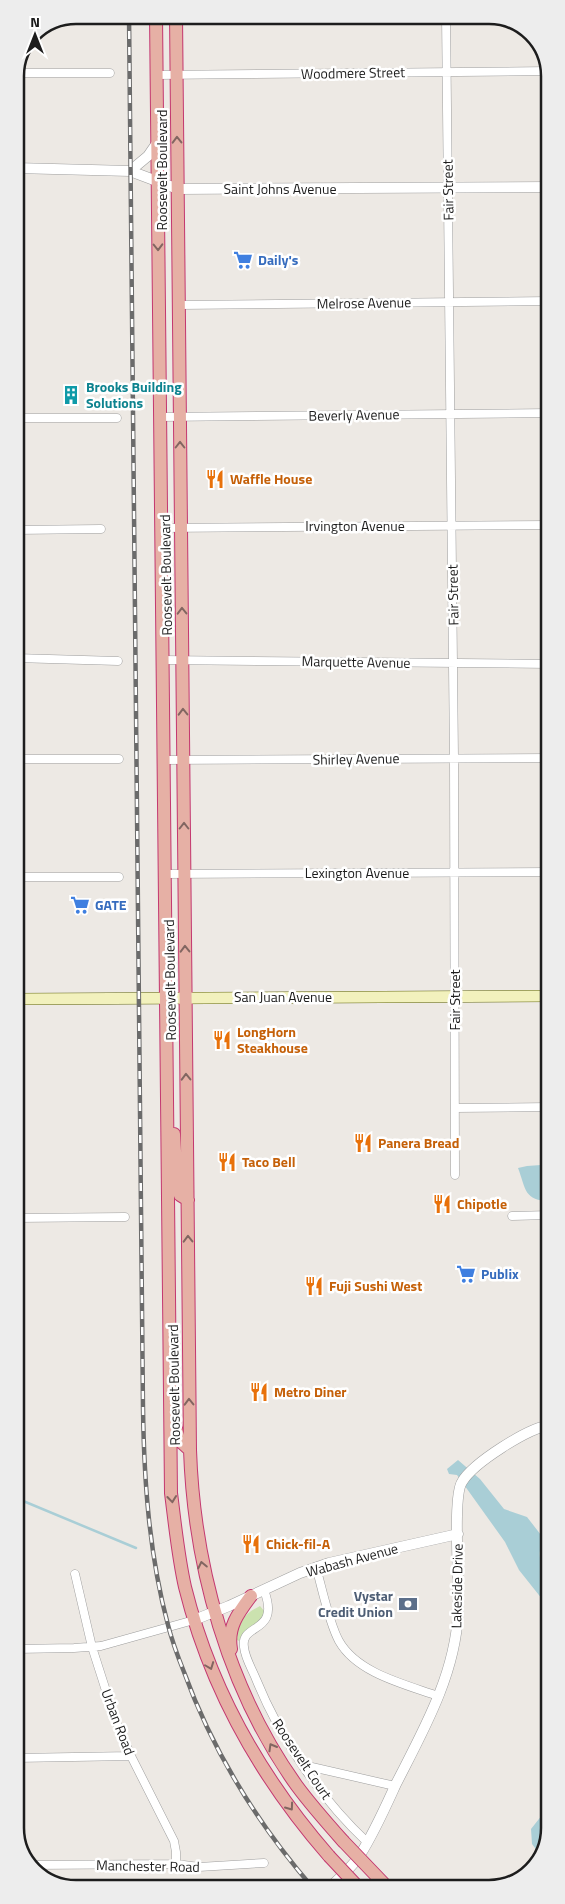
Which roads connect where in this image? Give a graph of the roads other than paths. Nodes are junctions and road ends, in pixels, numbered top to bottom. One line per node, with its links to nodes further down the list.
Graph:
1 (156, 24): 8 (highway, Roosevelt Boulevard)
2 (176, 24): 9 (highway, Roosevelt Boulevard)
3 (446, 24): 5 (street, Fair Street)
4 (541, 71): 5 (street, Woodmere Street)
5 (446, 72): 9 (street, Woodmere Street); 15 (street, Fair Street)
6 (24, 73): 7 (street)
7 (110, 73)
8 (156, 75): 9 (street, Woodmere Street); 10 (highway, Roosevelt Boulevard)
9 (177, 75): 16 (highway, Roosevelt Boulevard, one-way to 9)
10 (157, 143): 12 (street); 13 (highway, Roosevelt Boulevard)
11 (24, 168): 12 (street, Saint Johns Avenue)
12 (130, 171): 13 (street, Saint Johns Avenue)
13 (157, 181): 16 (street, Saint Johns Avenue); 22 (highway, Roosevelt Boulevard, one-way to 22)
14 (541, 187): 15 (street, Saint Johns Avenue)
15 (448, 188): 16 (street, Saint Johns Avenue); 18 (street, Fair Street)
16 (178, 189): 19 (highway, Roosevelt Boulevard)
17 (541, 301): 18 (street, Melrose Avenue)
18 (450, 302): 19 (street, Melrose Avenue); 21 (street, Fair Street)
19 (179, 305): 23 (highway, Roosevelt Boulevard)
20 (541, 413): 21 (street, Beverly Avenue)
21 (451, 414): 23 (street, Beverly Avenue); 27 (street, Fair Street)
22 (160, 417): 23 (street, Beverly Avenue); 28 (highway, Roosevelt Boulevard)
23 (180, 417): 29 (highway, Roosevelt Boulevard, one-way to 23)
24 (24, 418): 25 (street)
25 (117, 418)
26 (541, 525): 27 (street, Irvington Avenue)
27 (452, 526): 29 (street, Irvington Avenue); 36 (street, Fair Street)
28 (161, 528): 29 (street, Irvington Avenue); 33 (highway, Roosevelt Boulevard)
29 (181, 528): 34 (highway, Roosevelt Boulevard, one-way to 29)
30 (101, 529): 31 (street)
31 (24, 530)
32 (24, 658): 35 (street)
33 (162, 660): 34 (street, Marquette Avenue); 42 (highway, Roosevelt Boulevard)
34 (182, 660): 36 (street, Marquette Avenue); 43 (highway, Roosevelt Boulevard, one-way to 34)
35 (118, 661)
36 (453, 663): 37 (street, Marquette Avenue); 38 (street, Fair Street)
37 (541, 664)
38 (454, 758): 39 (street, Shirley Avenue); 43 (street, Shirley Avenue); 45 (street, Fair Street)
39 (541, 758)
40 (24, 759): 41 (street)
41 (119, 759)
42 (163, 760): 43 (street, Shirley Avenue); 46 (highway, Roosevelt Boulevard)
43 (183, 760): 47 (highway, Roosevelt Boulevard, one-way to 43)
44 (541, 872): 45 (street, Lexington Avenue)
45 (455, 873): 47 (street, Lexington Avenue); 50 (street, Fair Street)
46 (164, 874): 47 (street, Lexington Avenue); 52 (highway, Roosevelt Boulevard)
47 (184, 874): 53 (highway, Roosevelt Boulevard, one-way to 47)
48 (24, 877): 49 (street)
49 (119, 877)
50 (455, 996): 51 (main road, San Juan Avenue); 53 (main road, San Juan Avenue); 56 (street, Fair Street)
51 (541, 996)
52 (165, 998): 53 (main road, San Juan Avenue); 54 (main road, San Juan Avenue); 57 (highway, Roosevelt Boulevard)
53 (186, 998): 59 (highway, Roosevelt Boulevard, one-way to 53)
54 (24, 999)
55 (541, 1107): 56 (street)
56 (455, 1108): 58 (street, Fair Street)
57 (166, 1116): 59 (highway); 64 (highway, Roosevelt Boulevard)
58 (455, 1175)
59 (188, 1200): 66 (highway, Roosevelt Boulevard, one-way to 59)
60 (541, 1215): 61 (street)
61 (512, 1216)
62 (125, 1217): 63 (street)
63 (24, 1218)
64 (170, 1404): 66 (highway); 67 (highway, Roosevelt Boulevard)
65 (541, 1428): 68 (street, Lakeside Drive)
66 (190, 1450): 67 (highway); 73 (highway, Roosevelt Boulevard, one-way to 66)
67 (170, 1476): 74 (highway, Roosevelt Boulevard, one-way to 74)
68 (458, 1534): 69 (street, Wabash Avenue); 78 (street, Lakeside Drive)
69 (316, 1567): 71 (street, Wabash Avenue); 78 (street)
70 (75, 1574): 75 (street, Urban Road)
71 (264, 1590): 72 (street, Wabash Avenue); 81 (street, Roosevelt Court)
72 (251, 1596): 73 (street, Wabash Avenue); 77 (highway)
73 (214, 1612): 74 (street, Wabash Avenue); 77 (highway, Roosevelt Boulevard)
74 (194, 1620): 75 (street); 88 (highway, Roosevelt Boulevard, one-way to 88, bridge)
75 (92, 1647): 76 (street); 79 (street, Urban Road)
76 (24, 1649)
77 (233, 1663): 89 (highway, Roosevelt Boulevard, one-way to 77, bridge)
78 (438, 1696): 82 (street, Lakeside Drive)
79 (131, 1756): 80 (street); 85 (street, Urban Road)
80 (24, 1758)
81 (303, 1765): 82 (street); 83 (street, Roosevelt Court)
82 (396, 1786): 83 (street, Lakeside Drive)
83 (366, 1842): 87 (street, Lakeside Drive)
84 (264, 1863): 85 (street, Manchester Road)
85 (176, 1864): 86 (street, Manchester Road)
86 (39, 1865)
87 (337, 1880)
88 (352, 1880)
89 (380, 1880)

